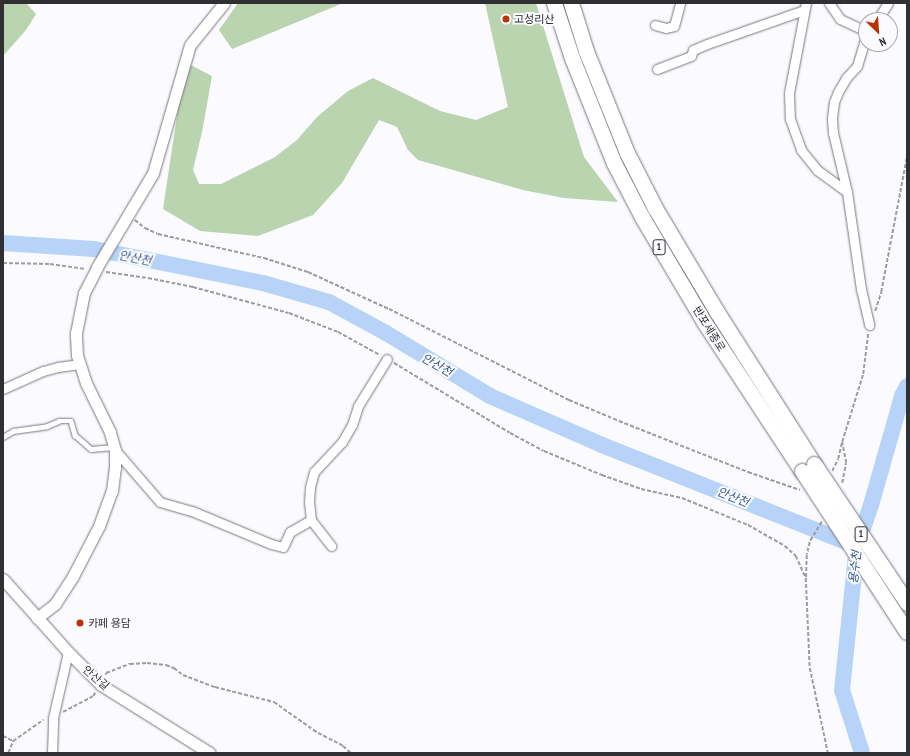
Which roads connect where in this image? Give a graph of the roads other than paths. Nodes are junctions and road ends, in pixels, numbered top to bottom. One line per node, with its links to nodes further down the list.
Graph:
1 (224, 3): 16 (street)
2 (554, 3): 20 (highway, 반포세종로 / 1)
3 (571, 3): 20 (highway, 반포세종로 / 1)
4 (680, 3): 9 (street)
5 (829, 3): 10 (street)
6 (888, 3): 8 (street)
7 (805, 7): 12 (street); 13 (street)
8 (882, 12)
9 (655, 25)
10 (858, 27)
11 (861, 52): 13 (street)
12 (657, 68)
13 (847, 192): 14 (street)
14 (869, 326)
15 (387, 359): 21 (street)
16 (80, 364): 17 (street); 19 (street)
17 (3, 389)
18 (3, 437): 19 (lane)
19 (114, 449): 21 (street); 25 (street)
20 (808, 468): 24 (highway, 반포세종로 / 1, bridge); 26 (highway, 반포세종로 / 1, bridge)
21 (311, 520): 22 (street)
22 (331, 546)
23 (3, 579): 25 (street, 안산길)
24 (907, 603)
25 (37, 618): 27 (street, 안산길)
26 (907, 632)
27 (68, 652): 28 (street); 29 (street, 안산길)
28 (52, 753)
29 (210, 753)

